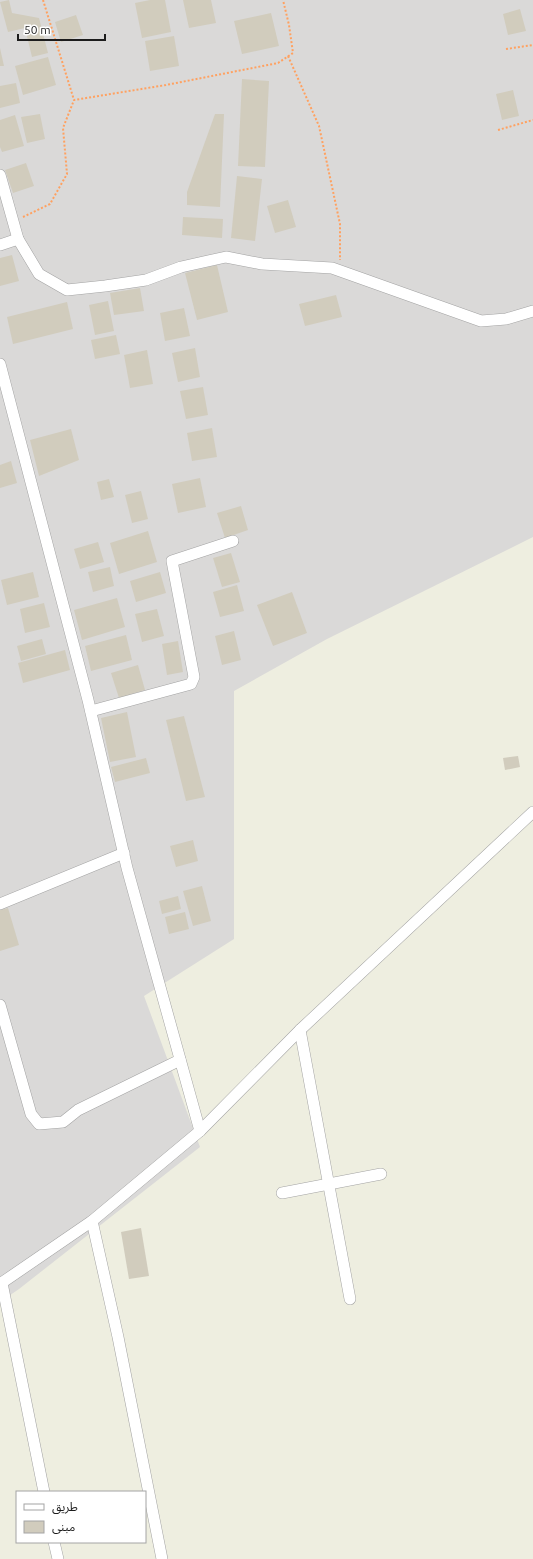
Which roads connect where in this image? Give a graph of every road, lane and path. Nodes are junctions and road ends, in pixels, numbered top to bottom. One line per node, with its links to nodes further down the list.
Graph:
1 (43, 0): 6 (path)
2 (283, 0): 5 (path)
3 (533, 45): 4 (path)
4 (506, 49)
5 (288, 56): 6 (path); 13 (path)
6 (74, 100): 10 (path)
7 (533, 120): 8 (path)
8 (498, 130)
9 (0, 175): 10 (street)
10 (13, 222): 11 (street)
11 (18, 239): 12 (street); 13 (street)
12 (0, 245)
13 (340, 271): 14 (street)
14 (533, 311)
15 (0, 364): 17 (street)
16 (233, 541): 17 (street)
17 (91, 711): 19 (street)
18 (533, 812): 22 (street)
19 (124, 853): 20 (street); 23 (street)
20 (0, 904)
21 (0, 1006): 23 (street)
22 (300, 1030): 24 (street); 26 (street)
23 (180, 1060): 24 (street)
24 (200, 1131): 28 (street)
25 (381, 1174): 26 (street)
26 (329, 1184): 27 (street); 30 (street)
27 (282, 1192)
28 (92, 1221): 29 (street); 34 (street)
29 (1, 1284): 31 (street)
30 (350, 1299)
31 (44, 1491)
32 (54, 1543): 33 (street)
33 (58, 1559)
34 (162, 1559)

